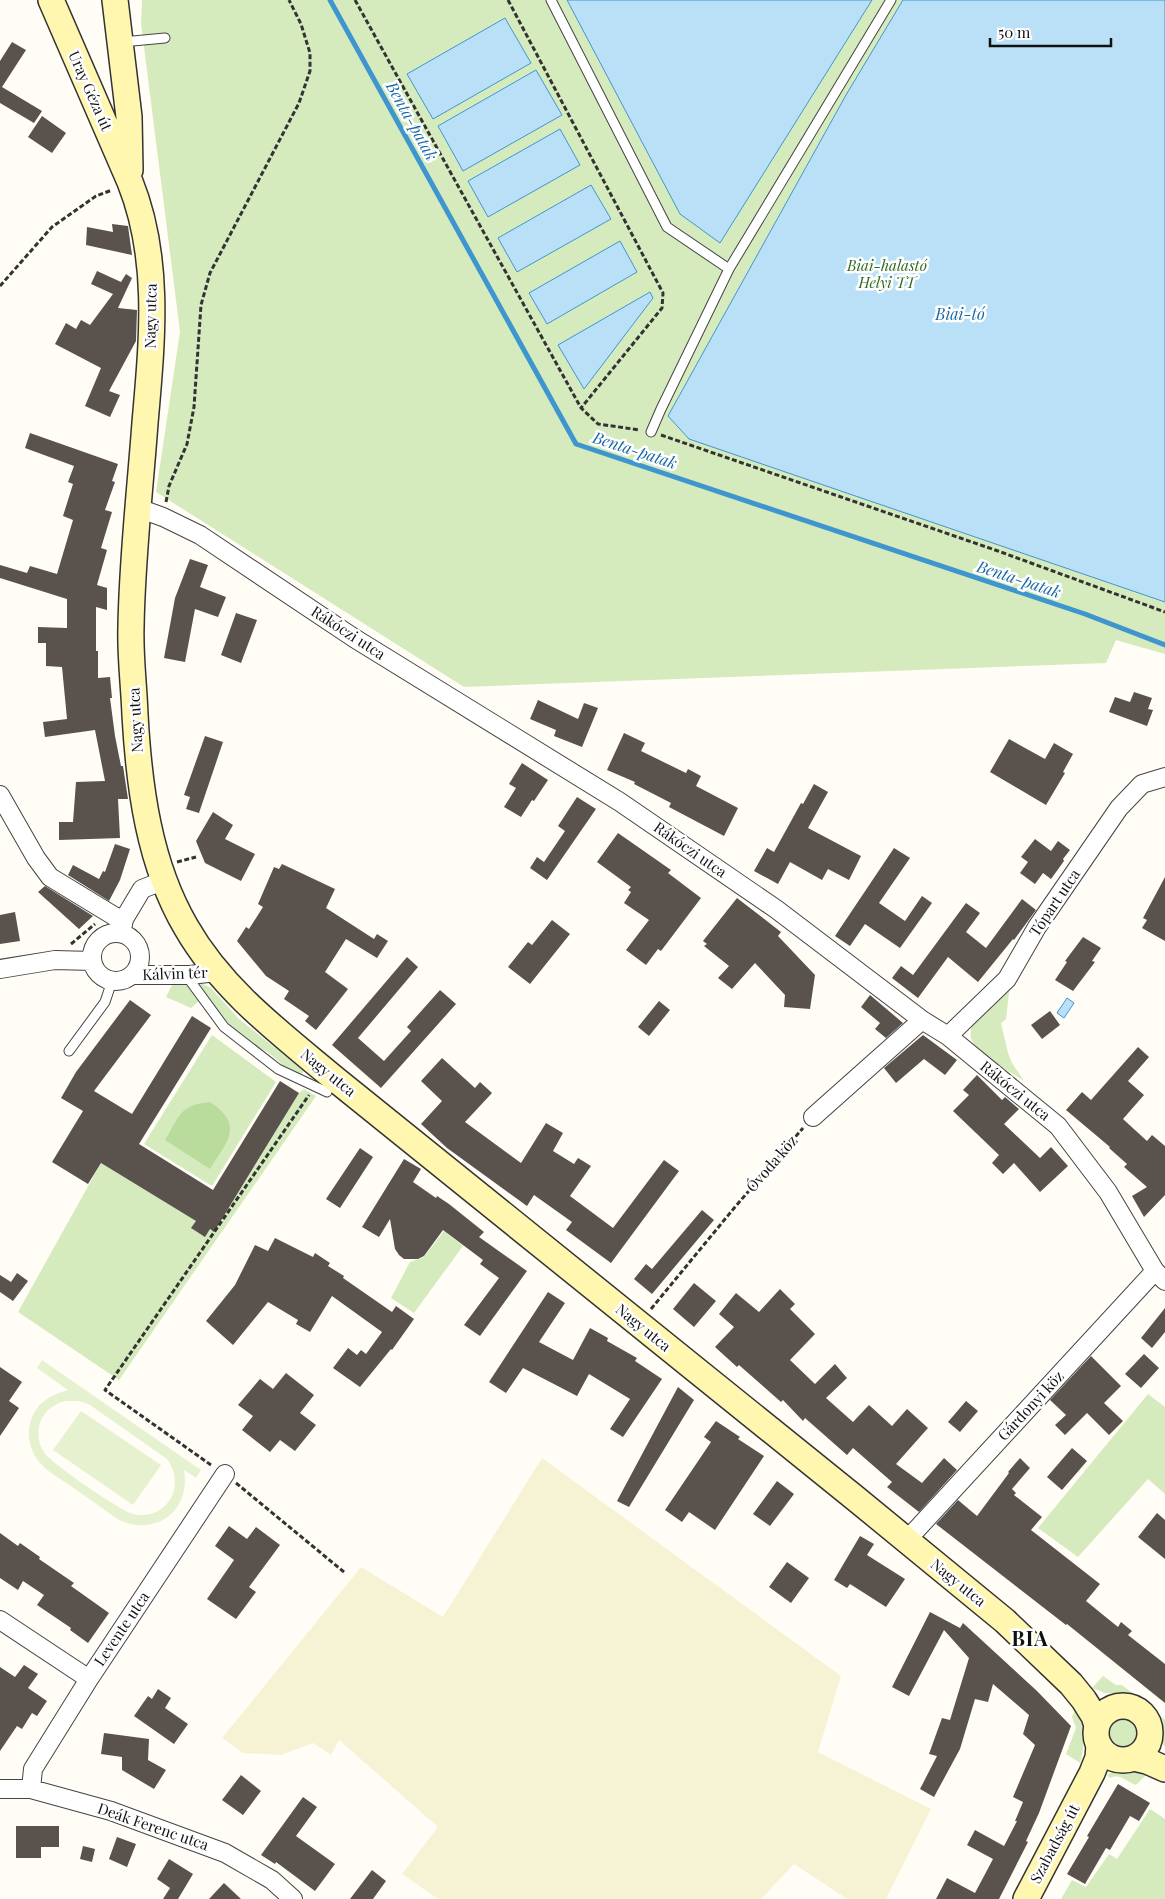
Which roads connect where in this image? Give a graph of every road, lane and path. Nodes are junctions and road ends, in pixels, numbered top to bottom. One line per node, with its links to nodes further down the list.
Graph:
1 (51, 0): 10 (main road, Uray Géza út)
2 (115, 0): 9 (main road)
3 (289, 0): 16 (path)
4 (355, 0): 13 (path)
5 (508, 0): 13 (path)
6 (551, 0): 11 (lane)
7 (891, 0): 11 (lane)
8 (165, 38): 9 (lane)
9 (120, 42): 10 (main road)
10 (130, 182): 12 (path); 15 (main road, Nagy utca)
11 (728, 269): 14 (lane)
12 (1, 285)
13 (581, 408): 14 (path)
14 (652, 432): 17 (path)
15 (138, 508): 16 (street, Rákóczi utca); 20 (main road, Nagy utca)
16 (163, 517): 28 (street, Rákóczi utca)
17 (1165, 612)
18 (1165, 777): 29 (street, Tópart utca)
19 (1, 798): 21 (street)
20 (165, 880): 21 (street); 24 (main road, Nagy utca)
21 (123, 926): 22 (street); 25 (street)
22 (92, 961): 23 (street); 27 (street)
23 (0, 969)
24 (217, 972): 26 (street, Kálvin tér); 35 (main road, Nagy utca)
25 (133, 975): 26 (street, Kálvin tér); 27 (street)
26 (190, 975): 31 (lane)
27 (112, 981): 30 (lane)
28 (922, 1020): 29 (street, Rákóczi utca); 33 (street)
29 (948, 1036): 34 (street, Rákóczi utca)
30 (70, 1051)
31 (316, 1086): 32 (lane); 36 (path)
32 (327, 1092)
33 (813, 1117): 35 (path, Óvoda köz)
34 (1160, 1276): 37 (street, Gárdonyi köz)
35 (639, 1324): 37 (main road, Nagy utca)
36 (225, 1474): 38 (path); 40 (street, Levente utca)
37 (906, 1541): 41 (main road, Nagy utca)
38 (344, 1572)
39 (0, 1620): 40 (street)
40 (89, 1679): 49 (street, Levente utca)
41 (1071, 1684): 42 (main road, Nagy utca); 44 (main road, Nagy utca)
42 (1114, 1708): 43 (main road); 44 (main road)
43 (1150, 1731): 45 (main road); 46 (main road)
44 (1098, 1736): 45 (main road); 50 (main road, Szabadság út)
45 (1128, 1759): 47 (main road); 50 (main road, Szabadság út)
46 (1165, 1760)
47 (1165, 1769)
48 (0, 1789): 49 (street, Deák Ferenc utca)
49 (31, 1789): 51 (street, Deák Ferenc utca)
50 (1084, 1790): 52 (main road, Szabadság út)
51 (293, 1899)
52 (1026, 1899)

